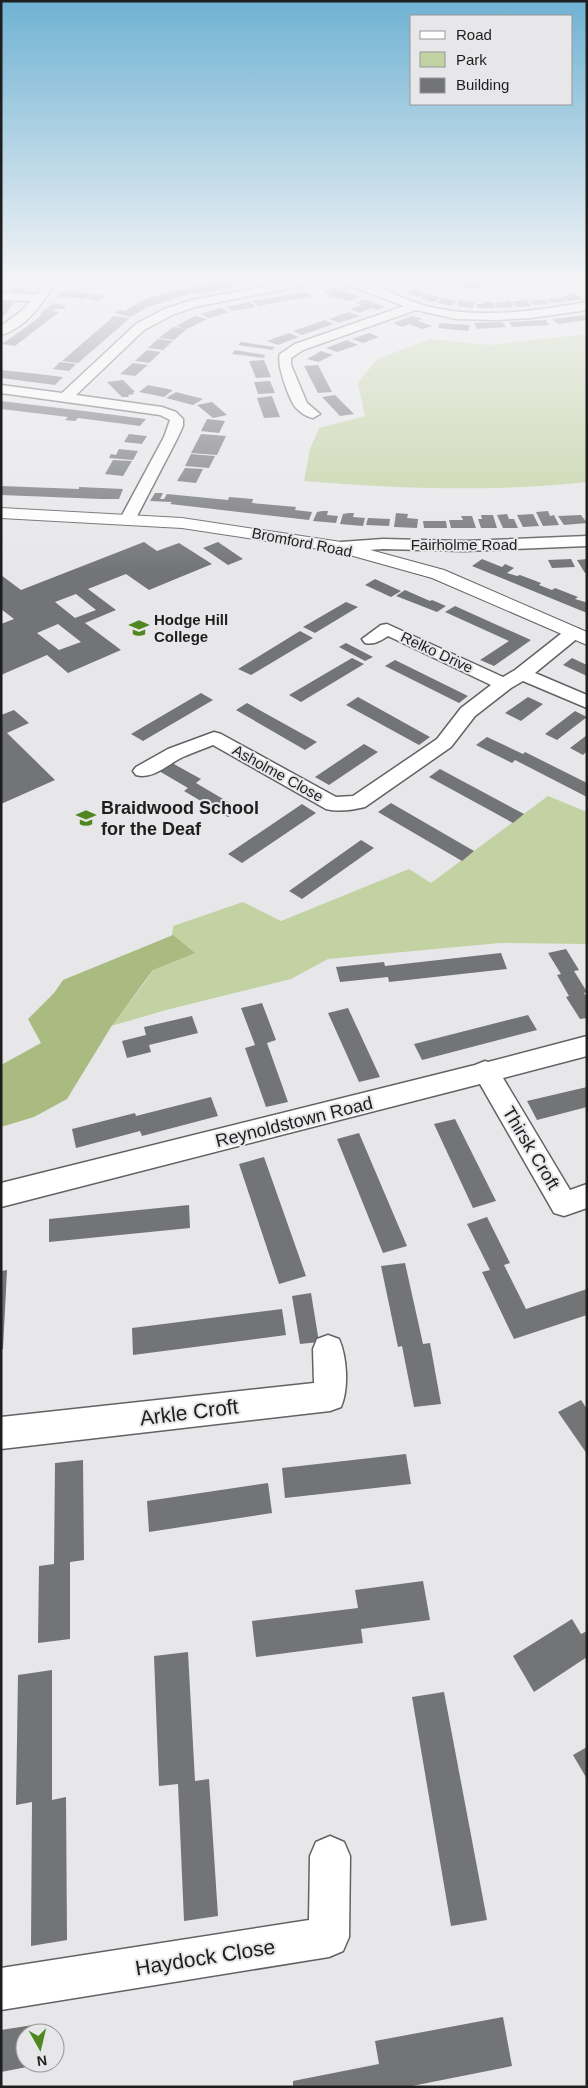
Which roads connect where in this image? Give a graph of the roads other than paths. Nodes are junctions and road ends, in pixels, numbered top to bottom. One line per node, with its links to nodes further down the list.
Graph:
1 (87, 377): 4 (street)
2 (290, 377): 5 (street)
3 (1, 389): 4 (street)
4 (66, 397): 7 (street)
5 (313, 414)
6 (1, 513): 7 (street, Bromford Road)
7 (128, 519): 10 (street, Bromford Road)
8 (587, 541): 9 (street, Fairholme Road)
9 (464, 546): 10 (street, Fairholme Road); 11 (street)
10 (341, 547): 11 (street, Bromford Road)
11 (438, 574): 12 (street, Bromford Road)
12 (580, 636): 14 (street, Asholme Close)
13 (371, 639): 15 (street, Relko Drive)
14 (522, 674): 15 (street, Asholme Close); 16 (street)
15 (504, 684): 17 (street, Asholme Close)
16 (587, 702)
17 (143, 771)
18 (587, 1046): 19 (street, Reynoldstown Road)
19 (485, 1071): 20 (street, Reynoldstown Road); 21 (street, Thirsk Croft)
20 (1, 1195)
21 (587, 1196)
22 (328, 1349): 23 (street, Arkle Croft)
23 (1, 1434)
24 (330, 1856): 25 (street, Haydock Close)
25 (1, 1989)

